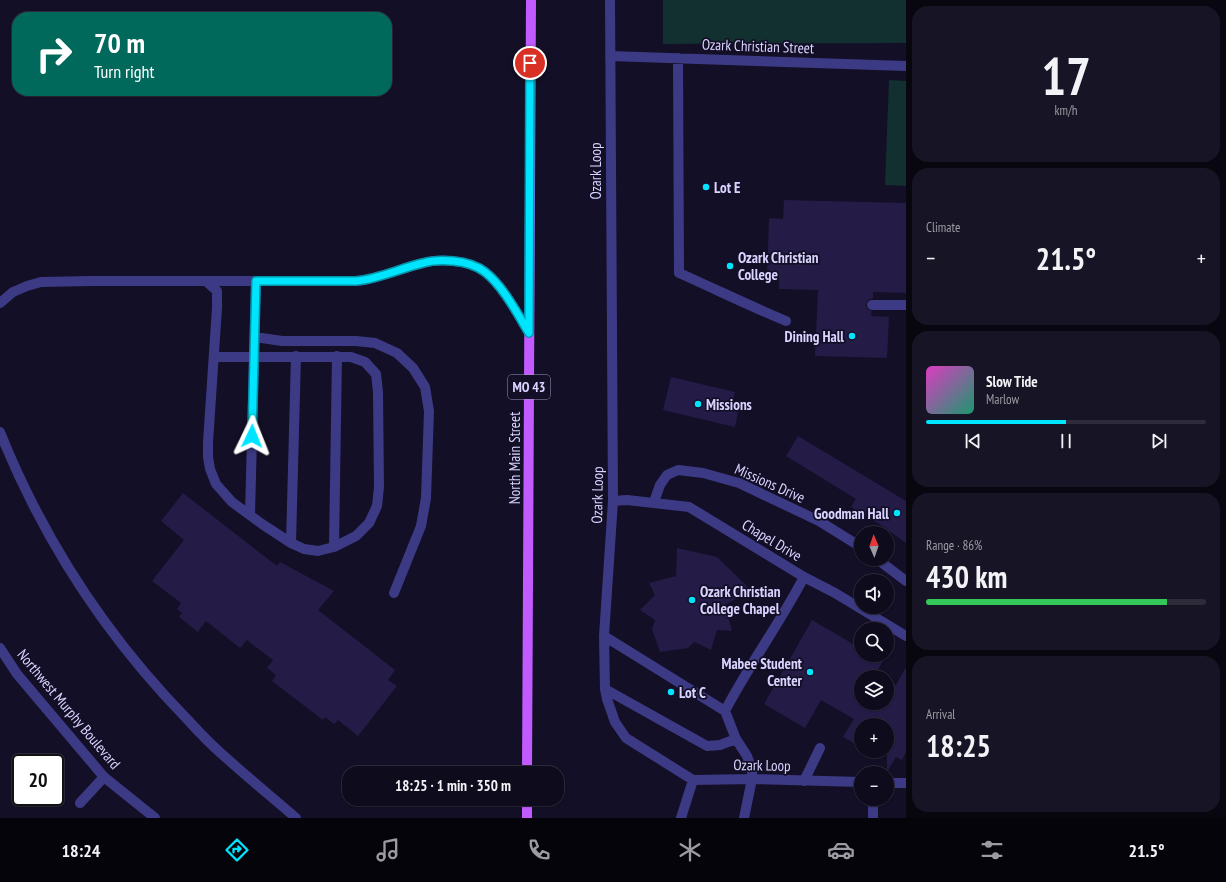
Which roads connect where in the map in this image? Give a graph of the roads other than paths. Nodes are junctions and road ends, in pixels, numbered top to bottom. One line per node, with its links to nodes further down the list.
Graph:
1 (531, 0): 12 (main road, North Main Street / MO 43)
2 (610, 0): 3 (street, Ozark Loop)
3 (610, 56): 4 (street, Ozark Christian Street); 19 (street, Ozark Loop)
4 (678, 58): 5 (street, Ozark Christian Street); 11 (street)
5 (906, 66)
6 (206, 281): 7 (street); 8 (street); 16 (street)
7 (256, 281): 12 (street); 13 (street)
8 (0, 303)
9 (872, 305): 10 (street)
10 (906, 305)
11 (786, 321)
12 (529, 333): 36 (main road, North Main Street / MO 43)
13 (255, 336): 17 (street); 28 (street)
14 (296, 356): 15 (street); 17 (street); 22 (street)
15 (337, 356): 24 (street); 24 (street)
16 (214, 357): 17 (street); 21 (street)
17 (254, 357): 21 (street)
18 (0, 432): 48 (street)
19 (613, 501): 20 (street, Chapel Drive); 29 (street, Ozark Loop)
20 (654, 502): 23 (street, Missions Drive); 26 (street, Chapel Drive)
21 (250, 515): 22 (street)
22 (291, 543): 24 (street)
23 (854, 543)
24 (334, 547)
25 (886, 566): 27 (street)
26 (804, 577): 30 (street, Chapel Drive); 33 (street)
27 (906, 581)
28 (394, 593)
29 (604, 636): 32 (street, Ozark Loop); 33 (street)
30 (906, 636)
31 (0, 648): 37 (street, Northwest Murphy Boulevard)
32 (605, 688): 34 (street); 39 (street, Ozark Loop)
33 (725, 711): 34 (street)
34 (736, 739): 38 (street)
35 (820, 748): 40 (street)
36 (527, 766)
37 (104, 777): 44 (street); 47 (street, Northwest Murphy Boulevard)
38 (752, 779): 39 (street, Ozark Loop); 40 (street, Ozark Loop); 51 (street)
39 (693, 780): 50 (street)
40 (804, 781): 41 (street, Ozark Loop)
41 (854, 782)
42 (894, 782): 43 (street)
43 (906, 783)
44 (80, 803)
45 (527, 806): 49 (main road)
46 (873, 806): 52 (street)
47 (155, 818)
48 (296, 818)
49 (527, 818)
50 (681, 818)
51 (744, 818)
52 (873, 818)

